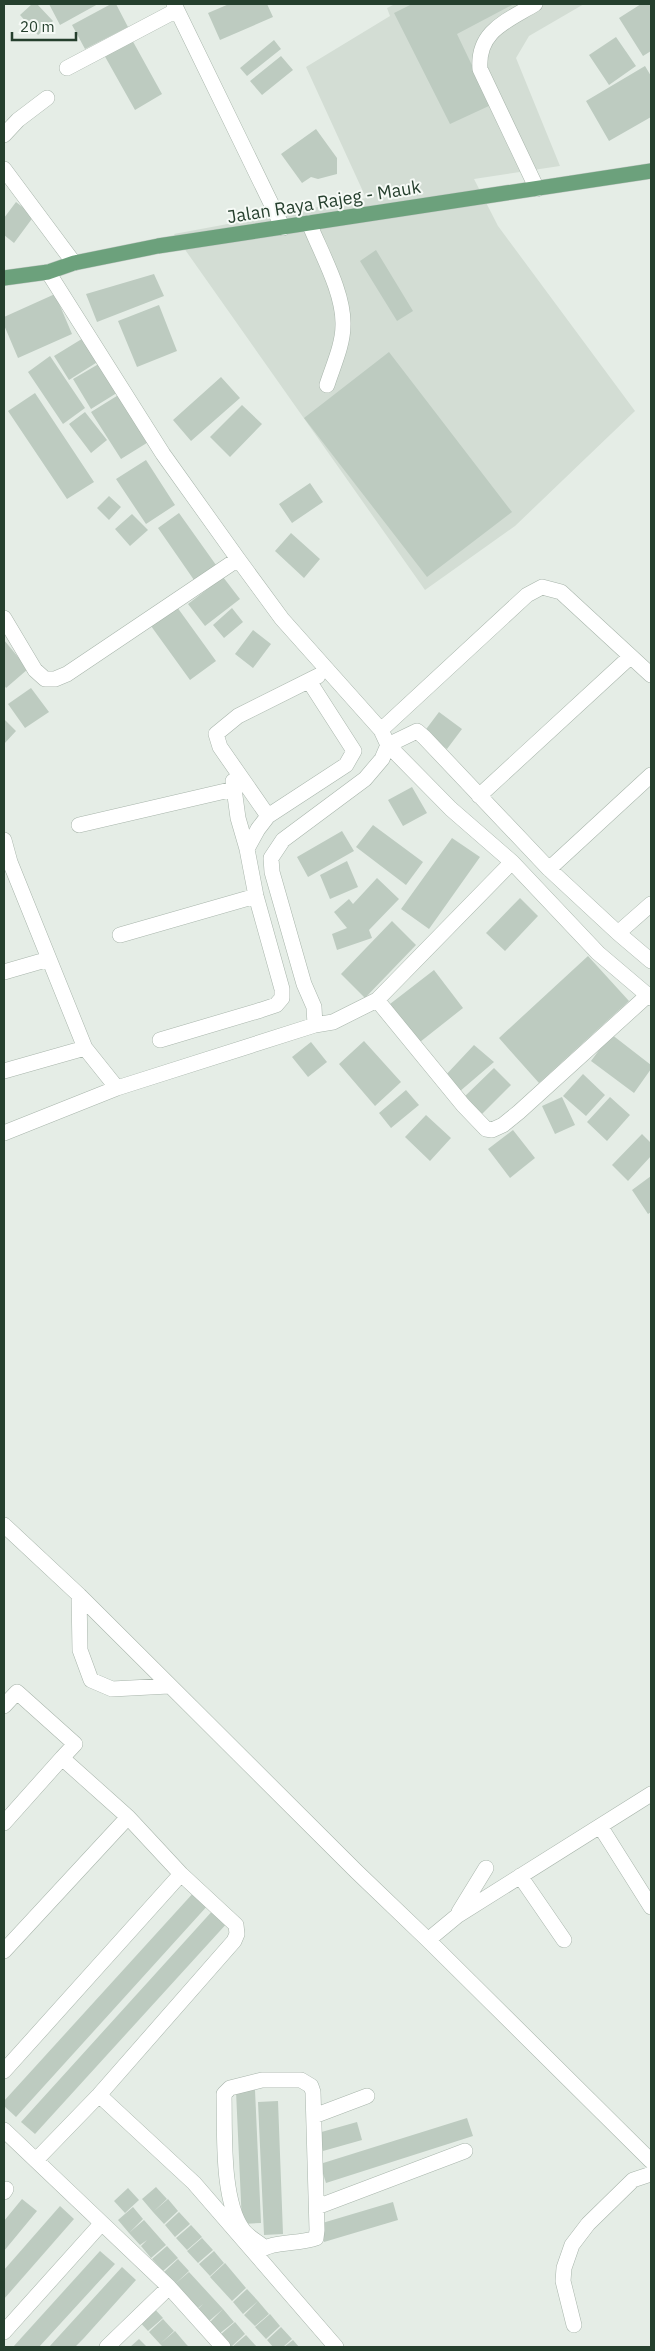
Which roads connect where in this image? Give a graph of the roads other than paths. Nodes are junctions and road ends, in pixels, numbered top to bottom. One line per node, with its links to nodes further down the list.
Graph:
1 (535, 4): 8 (street)
2 (176, 7): 3 (street); 10 (street)
3 (67, 68)
4 (47, 98): 5 (street)
5 (4, 135)
6 (4, 169): 11 (street)
7 (651, 172): 8 (main road, Jalan Raya Rajeg - Mauk)
8 (537, 189): 9 (main road, Jalan Raya Rajeg - Mauk)
9 (309, 223): 10 (main road, Jalan Raya Rajeg - Mauk); 14 (street)
10 (283, 228): 11 (main road, Jalan Raya Rajeg - Mauk)
11 (74, 263): 12 (main road, Jalan Raya Rajeg - Mauk)
12 (48, 272): 13 (main road, Jalan Raya Rajeg - Mauk); 15 (street)
13 (4, 278)
14 (326, 385)
15 (238, 560): 16 (street); 18 (street)
16 (4, 618)
17 (630, 657): 19 (street); 21 (street); 26 (street)
18 (328, 671): 20 (street); 21 (street)
19 (651, 675)
20 (309, 681): 23 (street); 27 (street)
21 (381, 730): 22 (street)
22 (388, 745): 26 (street); 31 (street); 43 (street)
23 (232, 765): 25 (street); 27 (street)
24 (651, 775): 33 (street)
25 (234, 789): 28 (street); 30 (street)
26 (479, 796): 33 (street)
27 (268, 816): 30 (street)
28 (79, 824)
29 (4, 840): 32 (street)
30 (247, 849): 34 (street)
31 (512, 862): 41 (street); 42 (street)
32 (7, 864): 38 (street)
33 (549, 869): 36 (street)
34 (256, 896): 37 (street); 44 (street)
35 (651, 904): 36 (street)
36 (618, 933): 39 (street)
37 (120, 935)
38 (49, 959): 40 (street); 45 (street)
39 (651, 961)
40 (4, 972)
41 (650, 997): 42 (street)
42 (377, 1000): 43 (street)
43 (315, 1025): 47 (street)
44 (160, 1040)
45 (85, 1048): 46 (street); 47 (street)
46 (4, 1071)
47 (117, 1088): 48 (street)
48 (4, 1132)
49 (4, 1525): 50 (street)
50 (79, 1595): 51 (street); 51 (street)
51 (169, 1686): 63 (street)
52 (4, 1706): 53 (street)
53 (62, 1758): 55 (street); 56 (street)
54 (651, 1794): 57 (street)
55 (128, 1817): 59 (street); 65 (street)
56 (4, 1823)
57 (600, 1826): 60 (street); 61 (street)
58 (486, 1868): 62 (street)
59 (181, 1874): 66 (street); 67 (street)
60 (520, 1876): 62 (street); 64 (street)
61 (651, 1907)
62 (457, 1916): 63 (street)
63 (428, 1940): 73 (street)
64 (564, 1940)
65 (4, 1951)
66 (4, 2071)
67 (99, 2095): 72 (street); 77 (street)
68 (367, 2096): 69 (street)
69 (314, 2116): 75 (street); 77 (street)
70 (4, 2130): 72 (street)
71 (465, 2151): 75 (street)
72 (37, 2159): 76 (street)
73 (651, 2161)
74 (651, 2174): 79 (street)
75 (317, 2206): 77 (street)
76 (101, 2224): 78 (street); 80 (street)
77 (261, 2250): 83 (street)
78 (169, 2287): 81 (street); 82 (street)
79 (574, 2325)
80 (4, 2332)
81 (110, 2347)
82 (223, 2347)
83 (336, 2347)

